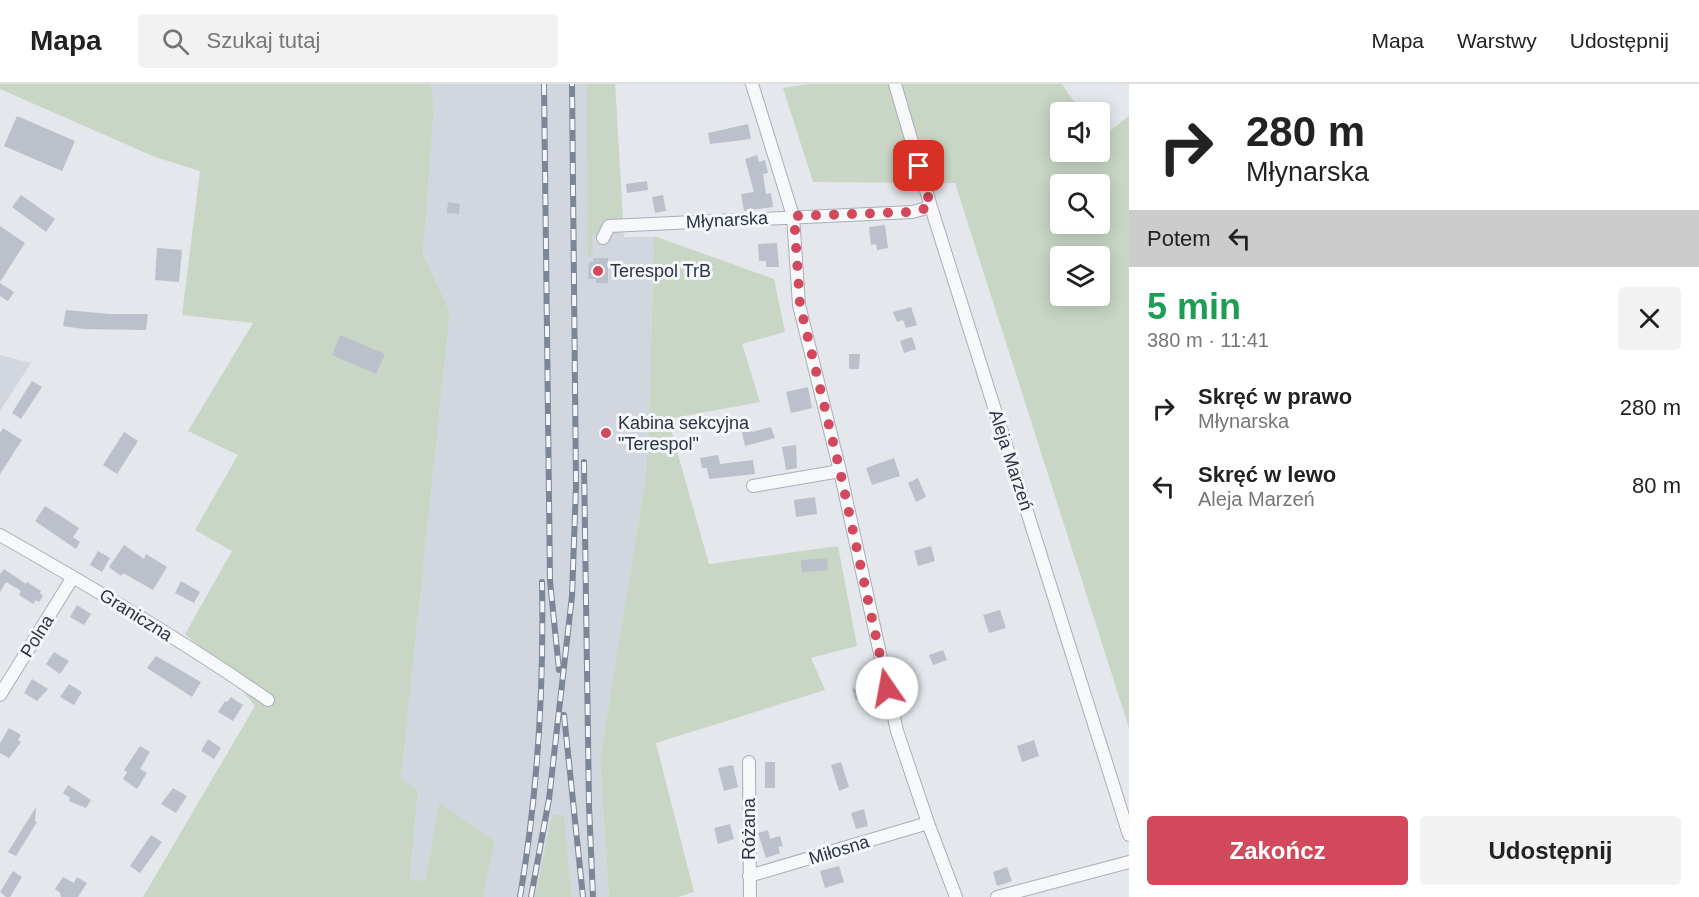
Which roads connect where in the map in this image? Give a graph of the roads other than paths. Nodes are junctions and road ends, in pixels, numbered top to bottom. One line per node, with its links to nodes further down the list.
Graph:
1 (752, 84): 4 (street)
2 (895, 84): 3 (street, Aleja Marzeń)
3 (931, 207): 4 (street, Młynarska); 14 (street, Aleja Marzeń)
4 (794, 216): 5 (street, Młynarska); 6 (street)
5 (603, 238)
6 (840, 471): 7 (street); 13 (street)
7 (753, 486)
8 (0, 535): 9 (street, Graniczna)
9 (73, 577): 10 (street, Polna); 11 (street, Graniczna)
10 (0, 694)
11 (268, 700)
12 (749, 762): 16 (street, Różana)
13 (928, 823): 16 (street, Miłosna); 18 (street)
14 (1129, 835)
15 (1129, 862): 19 (street)
16 (749, 876): 17 (street, Różana)
17 (750, 897)
18 (956, 897)
19 (997, 897)

